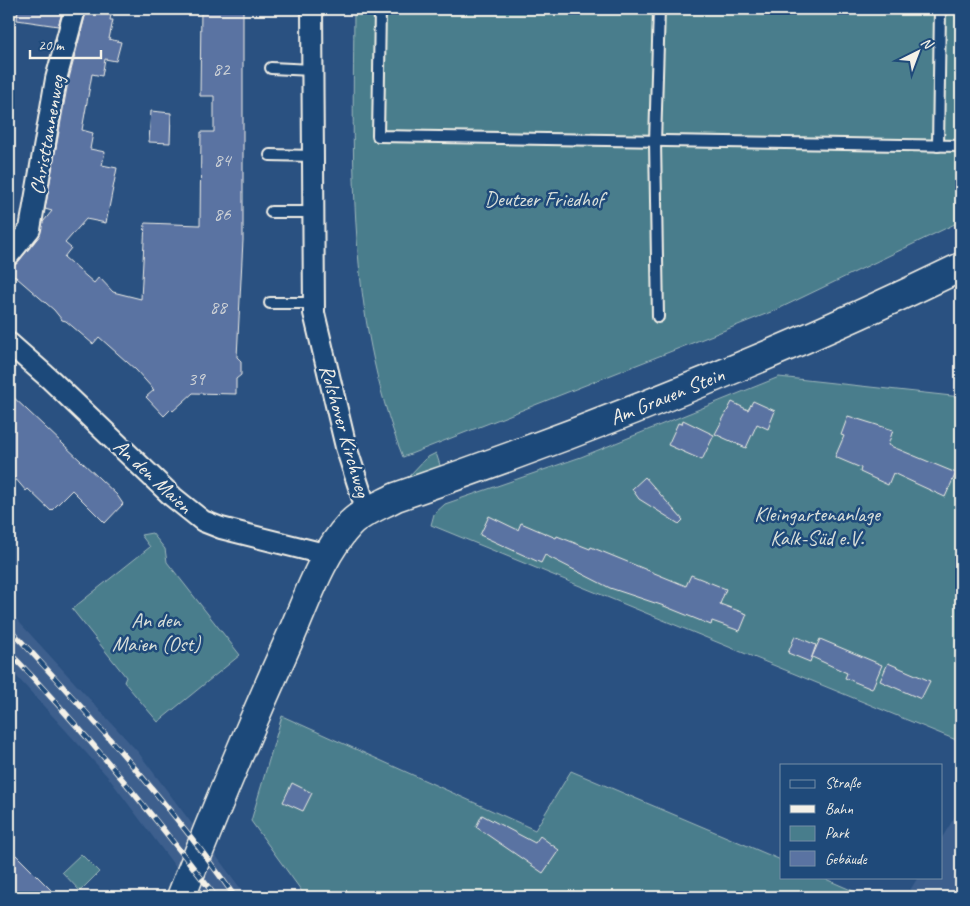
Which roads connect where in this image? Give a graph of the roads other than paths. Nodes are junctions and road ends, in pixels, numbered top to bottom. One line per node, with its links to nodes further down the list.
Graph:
1 (74, 9): 15 (street, Christtannenweg)
2 (312, 9): 7 (street, Rolshover Kirchweg)
3 (380, 9): 8 (lane)
4 (659, 9): 8 (lane)
5 (940, 9): 9 (lane)
6 (271, 68): 7 (lane)
7 (312, 70): 12 (street, Rolshover Kirchweg)
8 (655, 142): 9 (lane); 19 (lane)
9 (938, 146): 10 (lane)
10 (961, 146)
11 (270, 155): 12 (lane)
12 (313, 156): 14 (street, Rolshover Kirchweg)
13 (271, 212): 14 (lane)
14 (313, 212): 18 (street, Rolshover Kirchweg)
15 (9, 255)
16 (961, 268): 21 (street, Am Grauen Stein)
17 (270, 303): 18 (lane)
18 (314, 303): 21 (street, Rolshover Kirchweg)
19 (658, 317)
20 (9, 343): 22 (street, An den Maien)
21 (367, 512): 22 (street, Rolshover Kirchweg)
22 (328, 555): 23 (street, Rolshover Kirchweg)
23 (180, 897)

